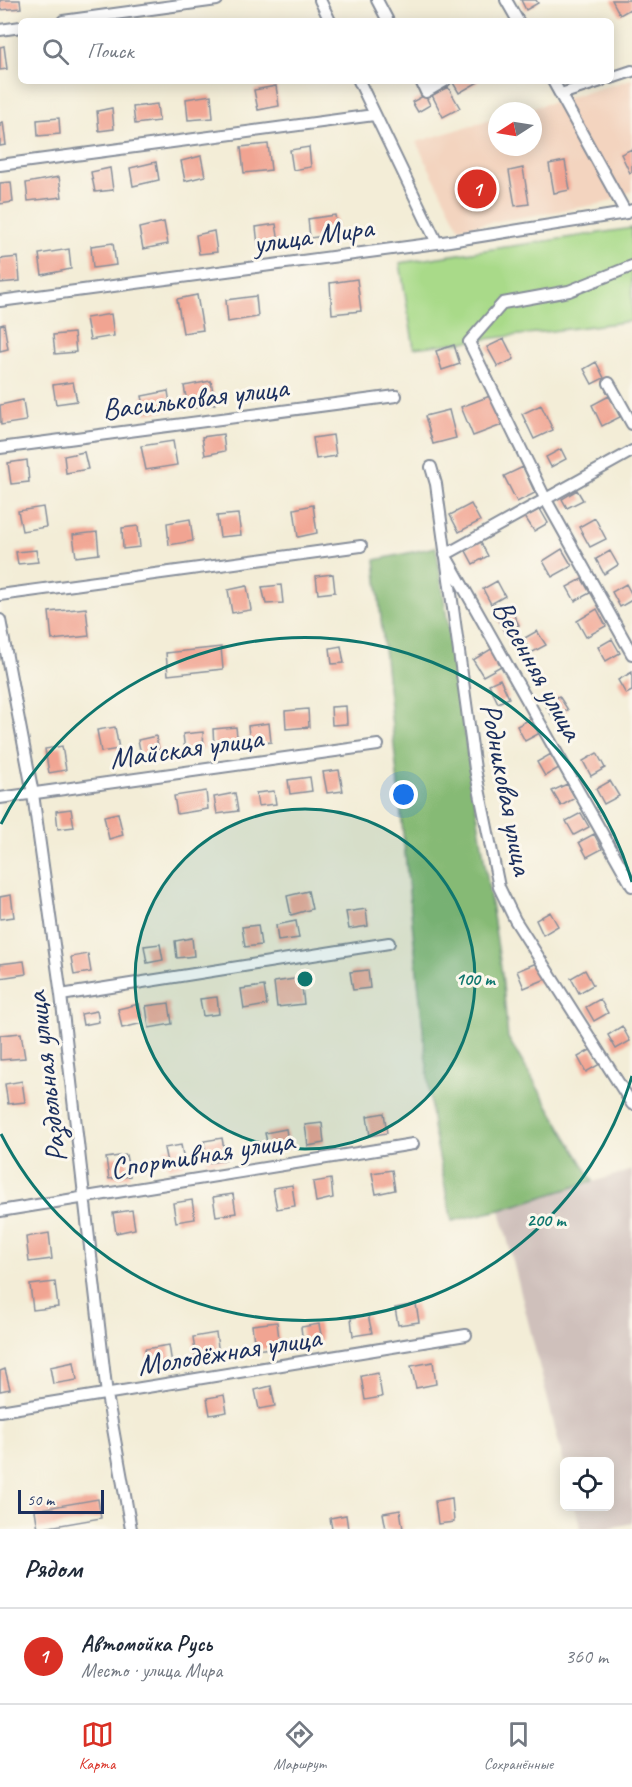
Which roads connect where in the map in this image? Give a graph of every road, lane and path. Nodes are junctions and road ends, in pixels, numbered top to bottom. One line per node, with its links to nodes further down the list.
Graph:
1 (217, 0): 5 (street)
2 (321, 0): 6 (street)
3 (377, 0): 7 (street)
4 (506, 0): 8 (street)
5 (85, 18)
6 (329, 18)
7 (386, 18)
8 (516, 18)
9 (18, 27): 10 (street)
10 (0, 30)
11 (632, 71): 12 (street)
12 (614, 77)
13 (360, 84): 19 (street)
14 (422, 84): 15 (street)
15 (440, 84)
16 (555, 84): 18 (street)
17 (592, 84): 18 (street)
18 (561, 94): 21 (street)
19 (374, 115): 20 (street); 22 (street)
20 (0, 165)
21 (629, 212): 22 (street, улица Мира)
22 (437, 243): 24 (street, улица Мира)
23 (632, 266): 31 (street)
24 (0, 301)
25 (609, 383): 27 (street)
26 (396, 396): 28 (street, Васильковая улица)
27 (632, 424)
28 (0, 448)
29 (632, 451): 31 (street)
30 (431, 466): 33 (street, Весенняя улица)
31 (546, 500): 33 (street); 36 (street)
32 (361, 546): 34 (street)
33 (445, 555): 40 (street, Весенняя улица); 43 (street, Родниковая улица)
34 (0, 594)
35 (0, 620): 38 (street, Раздольная улица)
36 (632, 654)
37 (378, 745): 38 (street, Майская улица)
38 (33, 794): 39 (street, Майская улица); 42 (street, Раздольная улица)
39 (0, 798)
40 (632, 886)
41 (389, 943): 42 (street)
42 (61, 995): 45 (street, Раздольная улица)
43 (632, 1104)
44 (413, 1144): 45 (street, Спортивная улица)
45 (84, 1198): 46 (street, Спортивная улица); 48 (street, Раздольная улица)
46 (0, 1211)
47 (466, 1335): 48 (street, Молодёжная улица)
48 (106, 1395): 49 (street, Молодёжная улица); 50 (street, Раздольная улица)
49 (0, 1411)
50 (131, 1529)

